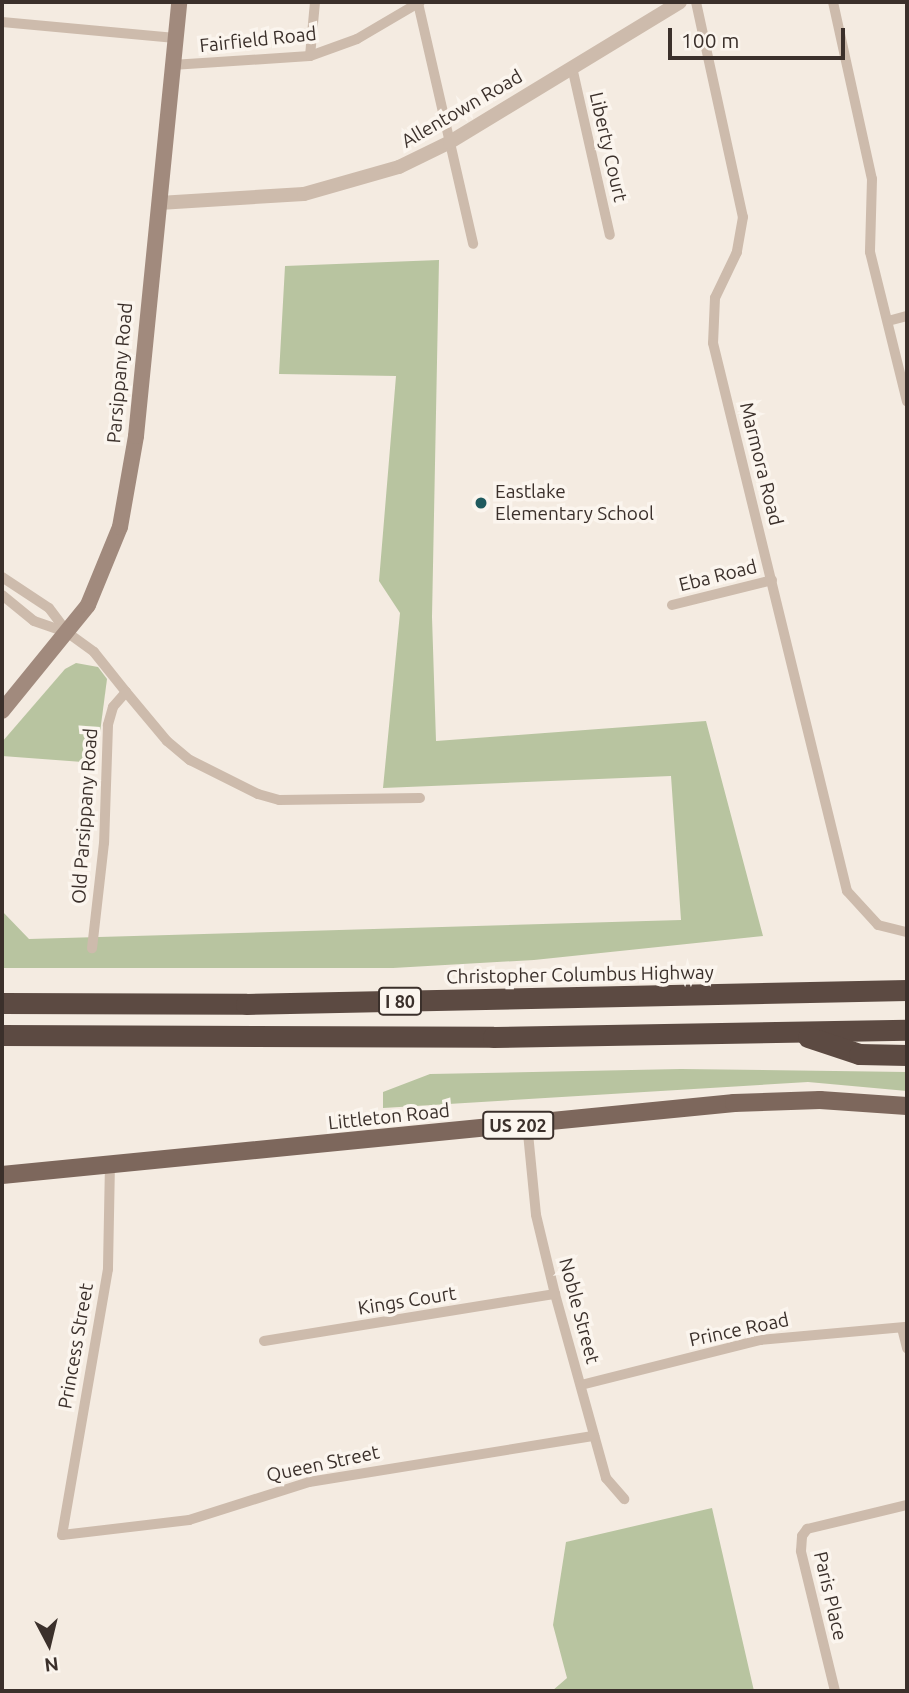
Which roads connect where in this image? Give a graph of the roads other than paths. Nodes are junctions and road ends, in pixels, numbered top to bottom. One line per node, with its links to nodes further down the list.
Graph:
1 (179, 2): 8 (main road, Parsippany Road)
2 (315, 2): 9 (street)
3 (419, 2): 9 (street, Fairfield Road); 12 (street)
4 (680, 2): 11 (street, Allentown Road)
5 (696, 2): 20 (street, Marmora Road)
6 (833, 2): 17 (street)
7 (2, 22): 8 (street)
8 (175, 38): 10 (main road, Parsippany Road)
9 (310, 56): 10 (street, Fairfield Road)
10 (172, 65): 13 (main road, Parsippany Road)
11 (572, 67): 12 (street, Allentown Road); 14 (street, Liberty Court)
12 (450, 142): 13 (street, Allentown Road); 15 (street)
13 (159, 203): 23 (main road, Parsippany Road)
14 (610, 235)
15 (473, 244)
16 (907, 316): 17 (street)
17 (888, 321): 18 (street)
18 (907, 401)
19 (2, 577): 23 (street)
20 (772, 580): 22 (street, Eba Road); 27 (street, Marmora Road)
21 (2, 595): 23 (street)
22 (672, 605)
23 (68, 634): 24 (street); 25 (main road, Parsippany Road)
24 (126, 692): 26 (street); 28 (street, Old Parsippany Road)
25 (2, 711)
26 (420, 798)
27 (907, 932)
28 (92, 948)
29 (907, 990): 30 (highway, Christopher Columbus Highway / I 80)
30 (2, 1003)
31 (907, 1030): 32 (highway, I 80)
32 (793, 1032): 33 (highway, I 80); 34 (highway)
33 (2, 1035)
34 (907, 1055)
35 (907, 1106): 36 (main road, Littleton Road / US 202)
36 (527, 1124): 37 (main road, Littleton Road / US 202); 39 (street, Noble Street)
37 (110, 1163): 38 (main road, Littleton Road / US 202); 47 (street, Princess Street)
38 (2, 1175)
39 (555, 1294): 41 (street, Kings Court); 43 (street, Noble Street)
40 (905, 1327): 42 (street); 43 (street, Prince Road)
41 (264, 1341)
42 (907, 1348)
43 (581, 1385): 44 (street, Noble Street)
44 (594, 1436): 45 (street, Noble Street); 47 (street, Queen Street)
45 (624, 1499)
46 (907, 1506): 48 (street, Paris Place)
47 (62, 1535)
48 (835, 1691)

